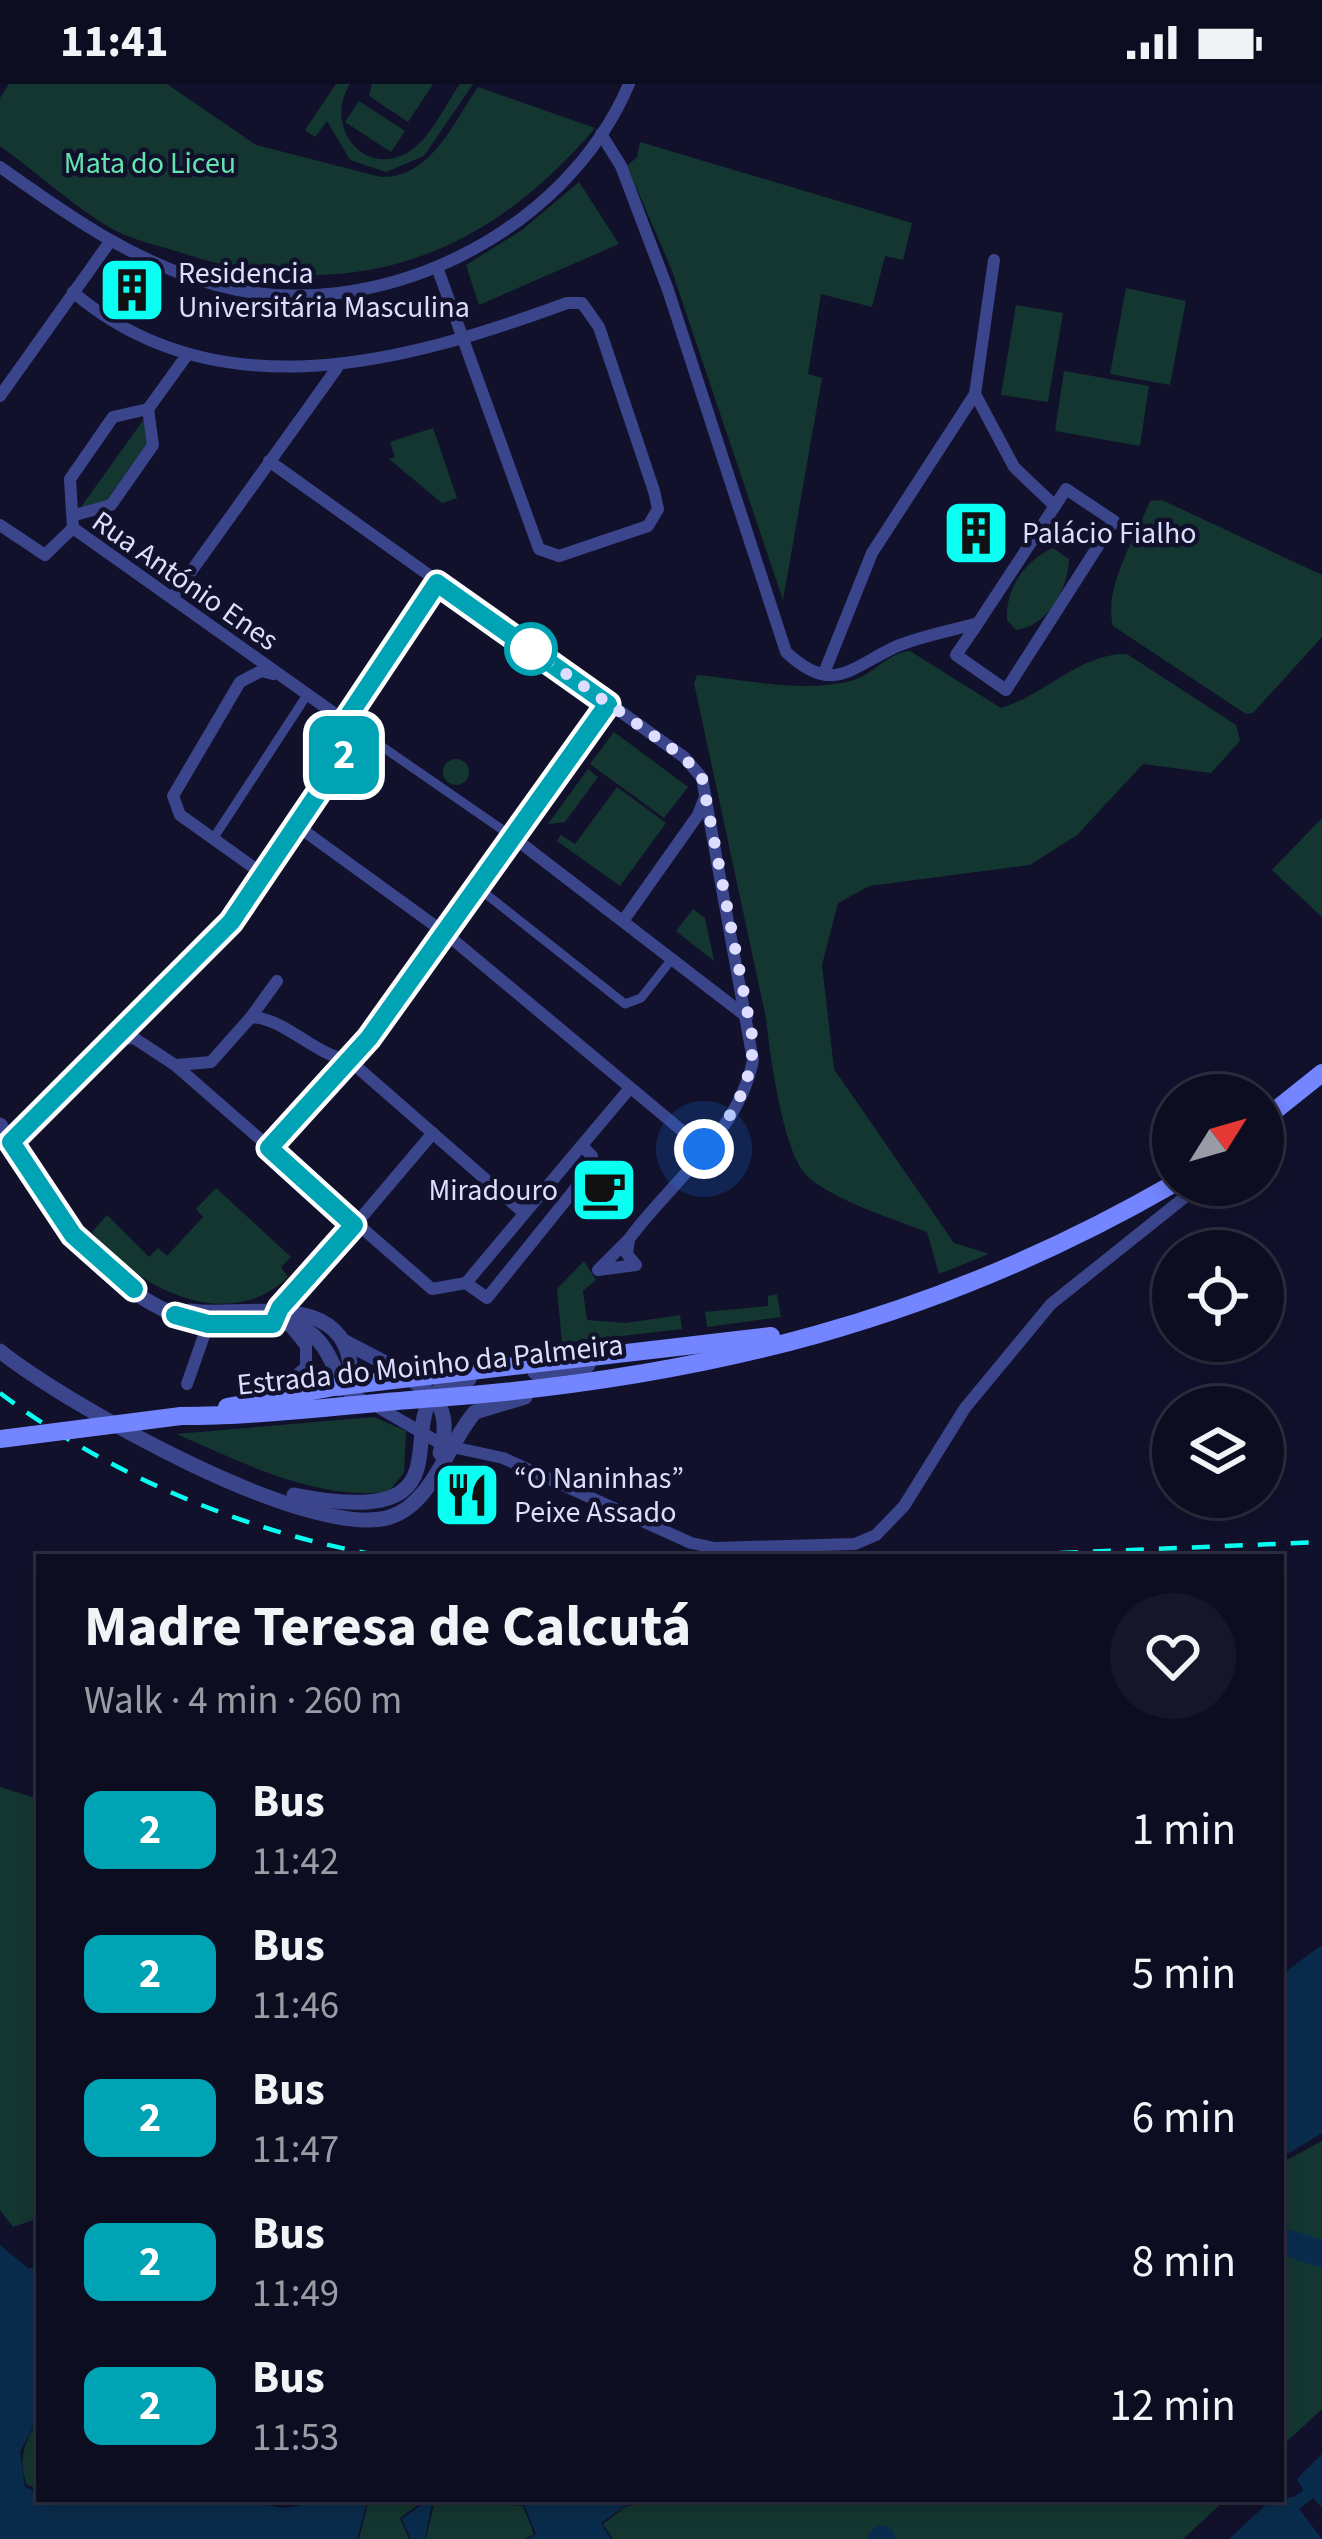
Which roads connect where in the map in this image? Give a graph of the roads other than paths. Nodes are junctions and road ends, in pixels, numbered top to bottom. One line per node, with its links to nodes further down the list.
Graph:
1 (629, 84): 2 (street)
2 (602, 134): 6 (street); 24 (street)
3 (0, 166): 4 (street)
4 (109, 243): 6 (street); 7 (street)
5 (994, 260): 12 (street)
6 (437, 267): 8 (street)
7 (74, 292): 9 (street); 13 (street)
8 (467, 339): 8 (street); 11 (street)
9 (187, 355): 10 (street); 15 (street)
10 (310, 367): 11 (street); 14 (street)
11 (337, 368): 14 (street)
12 (975, 394): 17 (street); 24 (street)
13 (0, 395)
14 (318, 395): 16 (street)
15 (148, 410): 18 (street); 18 (street)
16 (269, 461): 20 (street); 21 (street)
17 (1055, 506): 22 (street); 22 (street)
18 (74, 522): 19 (street, Rua António Enes); 21 (street, Rua António Enes)
19 (0, 525)
20 (437, 583): 28 (street); 29 (street)
21 (172, 598): 23 (street, Rua António Enes)
22 (978, 623): 24 (street)
23 (237, 646): 25 (street, Rua António Enes); 26 (street)
24 (824, 673)
25 (278, 675): 26 (street); 27 (street, Rua António Enes)
26 (240, 682): 35 (street)
27 (307, 695): 29 (street, Rua António Enes); 35 (street)
28 (608, 704): 30 (street); 34 (street)
29 (345, 721): 31 (street); 34 (street)
30 (705, 796): 32 (street); 33 (street)
31 (296, 825): 36 (street); 39 (street)
32 (689, 828): 33 (street); 38 (street)
33 (712, 832): 44 (street)
34 (513, 837): 37 (street); 38 (street)
35 (212, 838): 36 (street)
36 (263, 874): 42 (street)
37 (477, 887): 39 (street); 40 (street)
38 (623, 921): 40 (street)
39 (445, 933): 48 (street); 51 (street)
40 (672, 959): 44 (street)
41 (277, 981): 43 (street)
42 (144, 1010): 45 (street); 46 (street)
43 (251, 1017): 47 (street); 48 (street)
44 (748, 1018): 59 (street)
45 (143, 1043): 46 (street); 49 (street)
46 (110, 1044): 56 (street)
47 (218, 1058): 49 (street); 52 (street)
48 (349, 1060): 55 (street); 58 (street)
49 (175, 1065): 52 (street)
50 (1322, 1073): 53 (main road)
51 (630, 1088): 57 (street); 59 (street)
52 (207, 1093): 58 (street)
53 (1284, 1103)
54 (0, 1125): 56 (street)
55 (433, 1133): 62 (street); 63 (street)
56 (11, 1142): 66 (street)
57 (582, 1146): 62 (street); 65 (street)
58 (269, 1148): 63 (street)
59 (704, 1149): 64 (street)
60 (1152, 1196): 67 (main road, Estrada do Moinho da Palmeira)
61 (1174, 1206): 86 (street)
62 (524, 1213): 65 (street)
63 (354, 1225): 65 (street); 68 (street)
64 (629, 1239): 64 (street)
65 (466, 1283)
66 (134, 1289): 68 (street); 69 (street)
67 (912, 1306): 72 (main road, Estrada do Moinho da Palmeira); 76 (main road, Estrada do Moinho da Palmeira)
68 (280, 1319): 69 (street); 70 (street); 78 (street); 81 (street)
69 (208, 1324): 77 (street)
70 (324, 1325): 73 (street); 78 (street)
71 (0, 1351): 87 (street)
72 (651, 1351): 74 (main road, Estrada do Moinho da Palmeira); 79 (street)
73 (386, 1365): 74 (street); 75 (street)
74 (453, 1373): 75 (main road, Estrada do Moinho da Palmeira)
75 (408, 1378): 78 (main road, Estrada do Moinho da Palmeira); 79 (street)
76 (614, 1378): 79 (main road, Estrada do Moinho da Palmeira); 86 (street)
77 (187, 1384)
78 (343, 1386): 80 (street); 81 (main road, Estrada do Moinho da Palmeira); 83 (street)
79 (434, 1398): 80 (main road, Estrada do Moinho da Palmeira); 84 (street); 86 (street)
80 (373, 1406): 83 (main road, Estrada do Moinho da Palmeira); 84 (street)
81 (202, 1412): 82 (main road, Estrada do Moinho da Palmeira)
82 (181, 1416): 83 (main road, Estrada do Moinho da Palmeira); 85 (main road, bridge)
83 (235, 1416)
84 (422, 1432): 86 (street); 87 (street)
85 (0, 1439)
86 (450, 1442): 87 (street)
87 (233, 1481)

